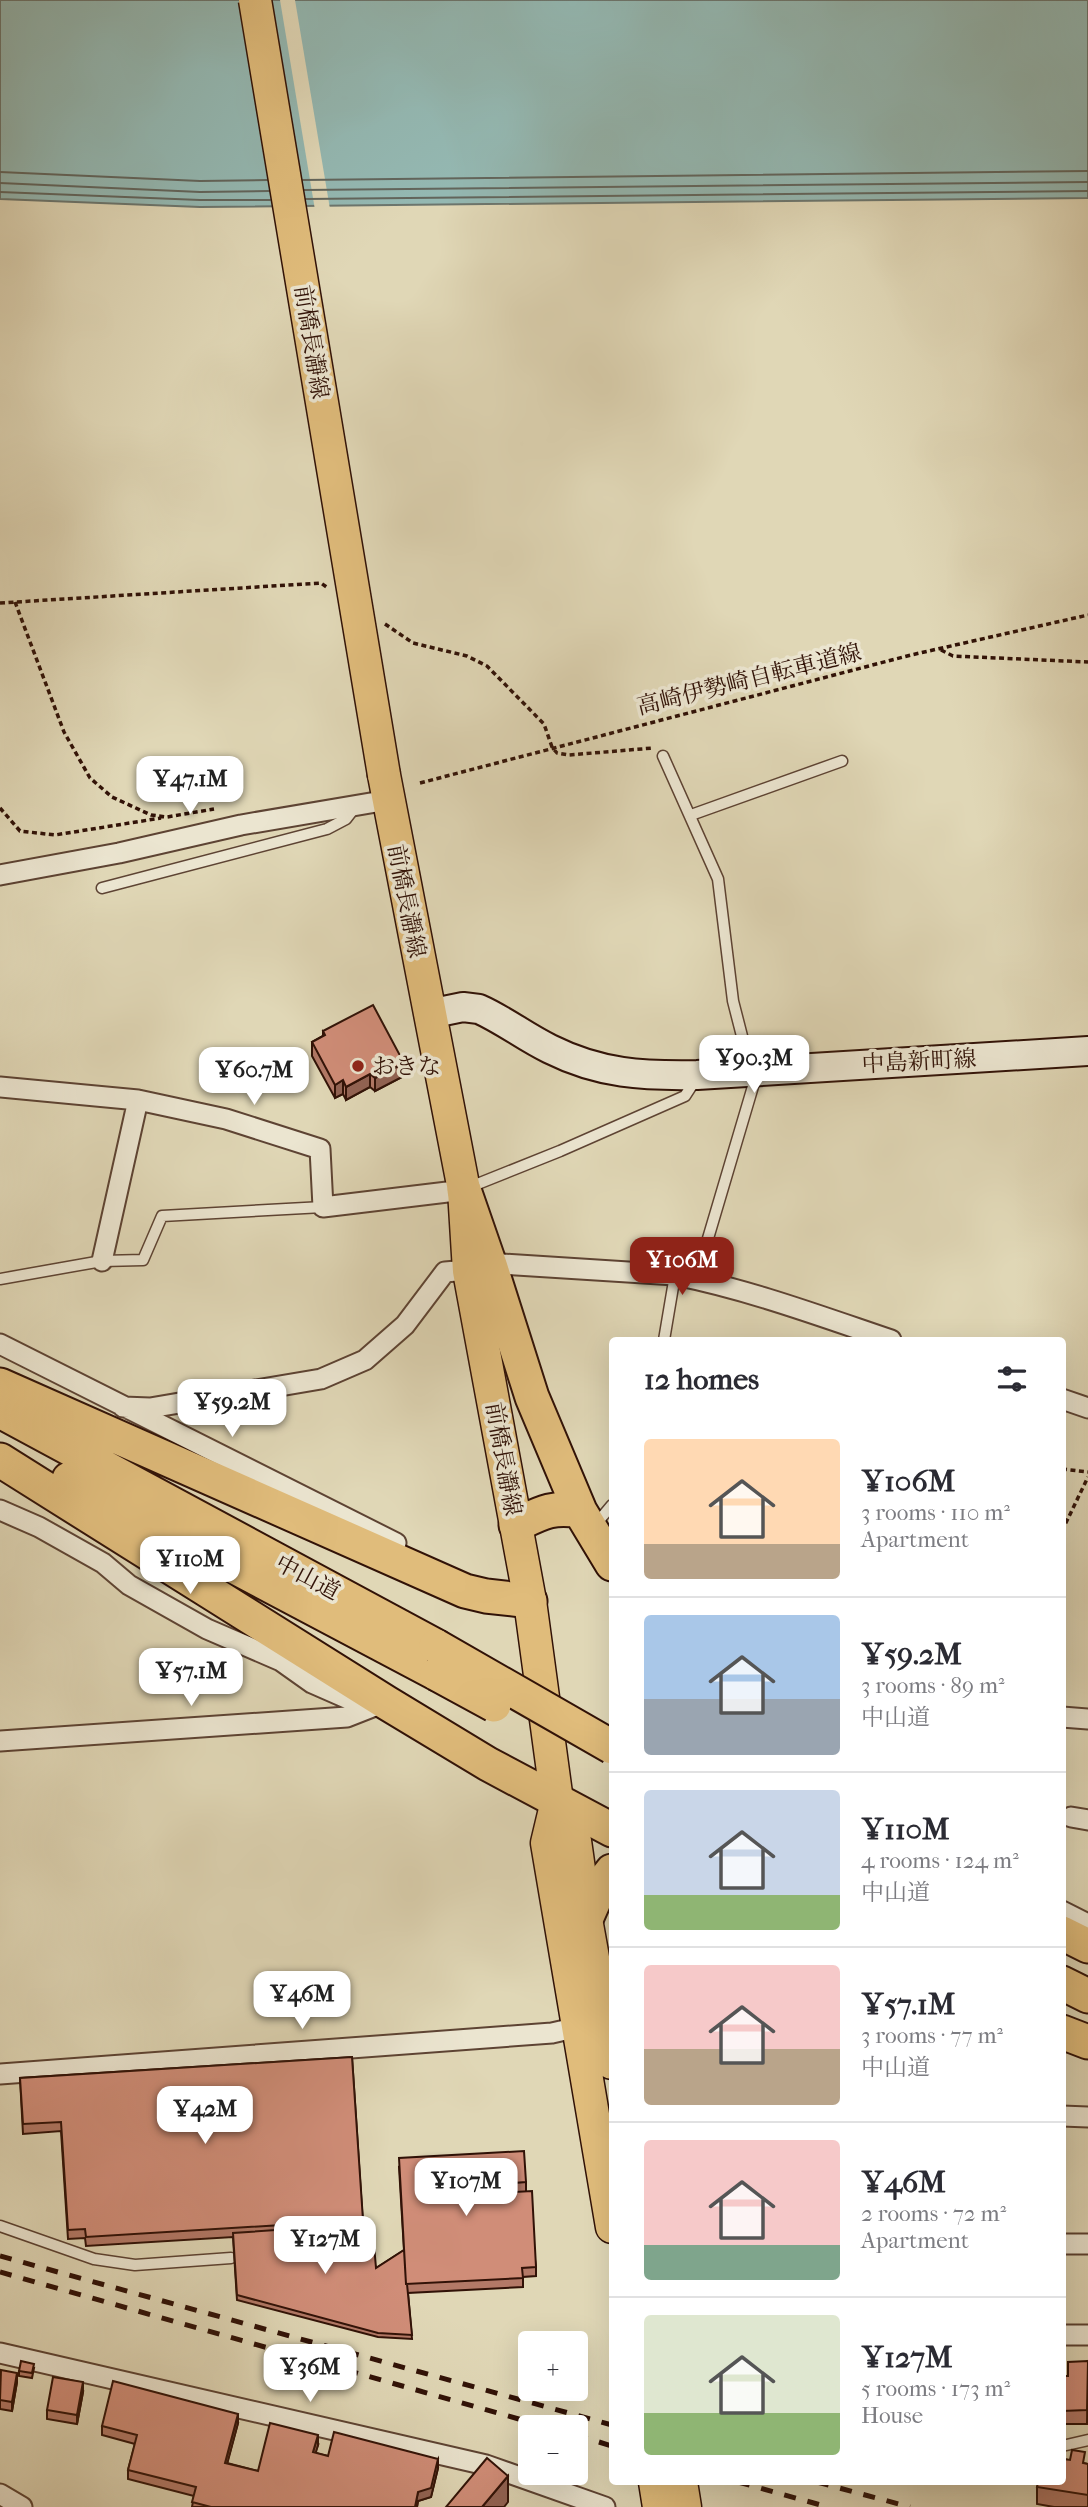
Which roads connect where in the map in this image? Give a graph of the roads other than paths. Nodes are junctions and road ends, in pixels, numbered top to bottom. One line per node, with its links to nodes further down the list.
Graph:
1 (256, 0): 4 (main road, 前橋長瀞線, bridge)
2 (663, 756): 6 (lane)
3 (842, 761): 6 (lane)
4 (386, 788): 5 (street); 9 (main road, 前橋長瀞線)
5 (357, 806): 7 (street); 8 (lane)
6 (691, 815): 11 (lane)
7 (0, 875)
8 (102, 888)
9 (429, 1014): 12 (main road, 中島新町線); 15 (main road, 前橋長瀞線)
10 (1088, 1051): 11 (main road, 中島新町線)
11 (752, 1071): 12 (main road, 中島新町線); 21 (lane)
12 (697, 1075): 15 (lane)
13 (0, 1087): 14 (street)
14 (138, 1100): 16 (street); 17 (street)
15 (464, 1190): 16 (street); 18 (highway)
16 (323, 1208): 17 (lane)
17 (102, 1261): 20 (lane)
18 (480, 1269): 19 (street); 27 (street); 34 (highway); 35 (main road, 前橋長瀞線)
19 (675, 1275): 21 (street); 22 (lane)
20 (0, 1279)
21 (696, 1279): 23 (street)
22 (665, 1337)
23 (882, 1337)
24 (1, 1346): 27 (street)
25 (0, 1385): 38 (highway)
26 (1066, 1400): 28 (street)
27 (123, 1407): 37 (street)
28 (1088, 1408)
29 (0, 1411): 39 (highway, 中山道)
30 (0, 1441): 39 (highway, 中山道)
31 (0, 1460): 40 (highway)
32 (609, 1509): 34 (lane)
33 (0, 1510): 40 (street)
34 (585, 1520): 35 (highway); 36 (highway)
35 (516, 1525): 38 (main road, 前橋長瀞線)
36 (609, 1559)
37 (444, 1567)
38 (530, 1601): 46 (main road, 前橋長瀞線)
39 (437, 1660): 44 (highway, 中山道, bridge); 45 (highway, 中山道, bridge)
40 (378, 1706): 43 (street); 46 (highway)
41 (1066, 1717): 42 (street)
42 (1088, 1720)
43 (0, 1741)
44 (609, 1746)
45 (609, 1769)
46 (557, 1801): 47 (highway); 50 (main road, 前橋長瀞線); 58 (main road, 前橋長瀞線)
47 (609, 1828)
48 (609, 1875): 50 (highway)
49 (1066, 1913): 51 (street)
50 (586, 1919): 58 (main road, 前橋長瀞線)
51 (1088, 1924)
52 (1066, 1935): 53 (highway)
53 (1088, 1946)
54 (1066, 1985): 55 (highway)
55 (1088, 1996)
56 (1066, 2009): 57 (highway)
57 (1088, 2019)
58 (599, 2024): 61 (main road, 前橋長瀞線); 62 (street); 65 (main road, 前橋長瀞線)
59 (1066, 2034): 60 (highway)
60 (1088, 2042)
61 (609, 2054)
62 (0, 2074)
63 (1066, 2116): 64 (street)
64 (1088, 2117)
65 (609, 2180)
66 (0, 2226): 69 (lane)
67 (1066, 2244): 68 (street)
68 (1088, 2244)
69 (231, 2258)
70 (1066, 2335): 71 (street)
71 (1088, 2335)
72 (0, 2353): 75 (street)
73 (1088, 2440): 74 (lane)
74 (1066, 2445)
75 (486, 2465): 78 (street); 81 (street)
76 (655, 2485): 82 (main road)
77 (681, 2485): 83 (main road)
78 (471, 2486)
79 (0, 2494): 80 (street)
80 (22, 2507)
81 (604, 2507)
82 (659, 2507)
83 (685, 2507)

